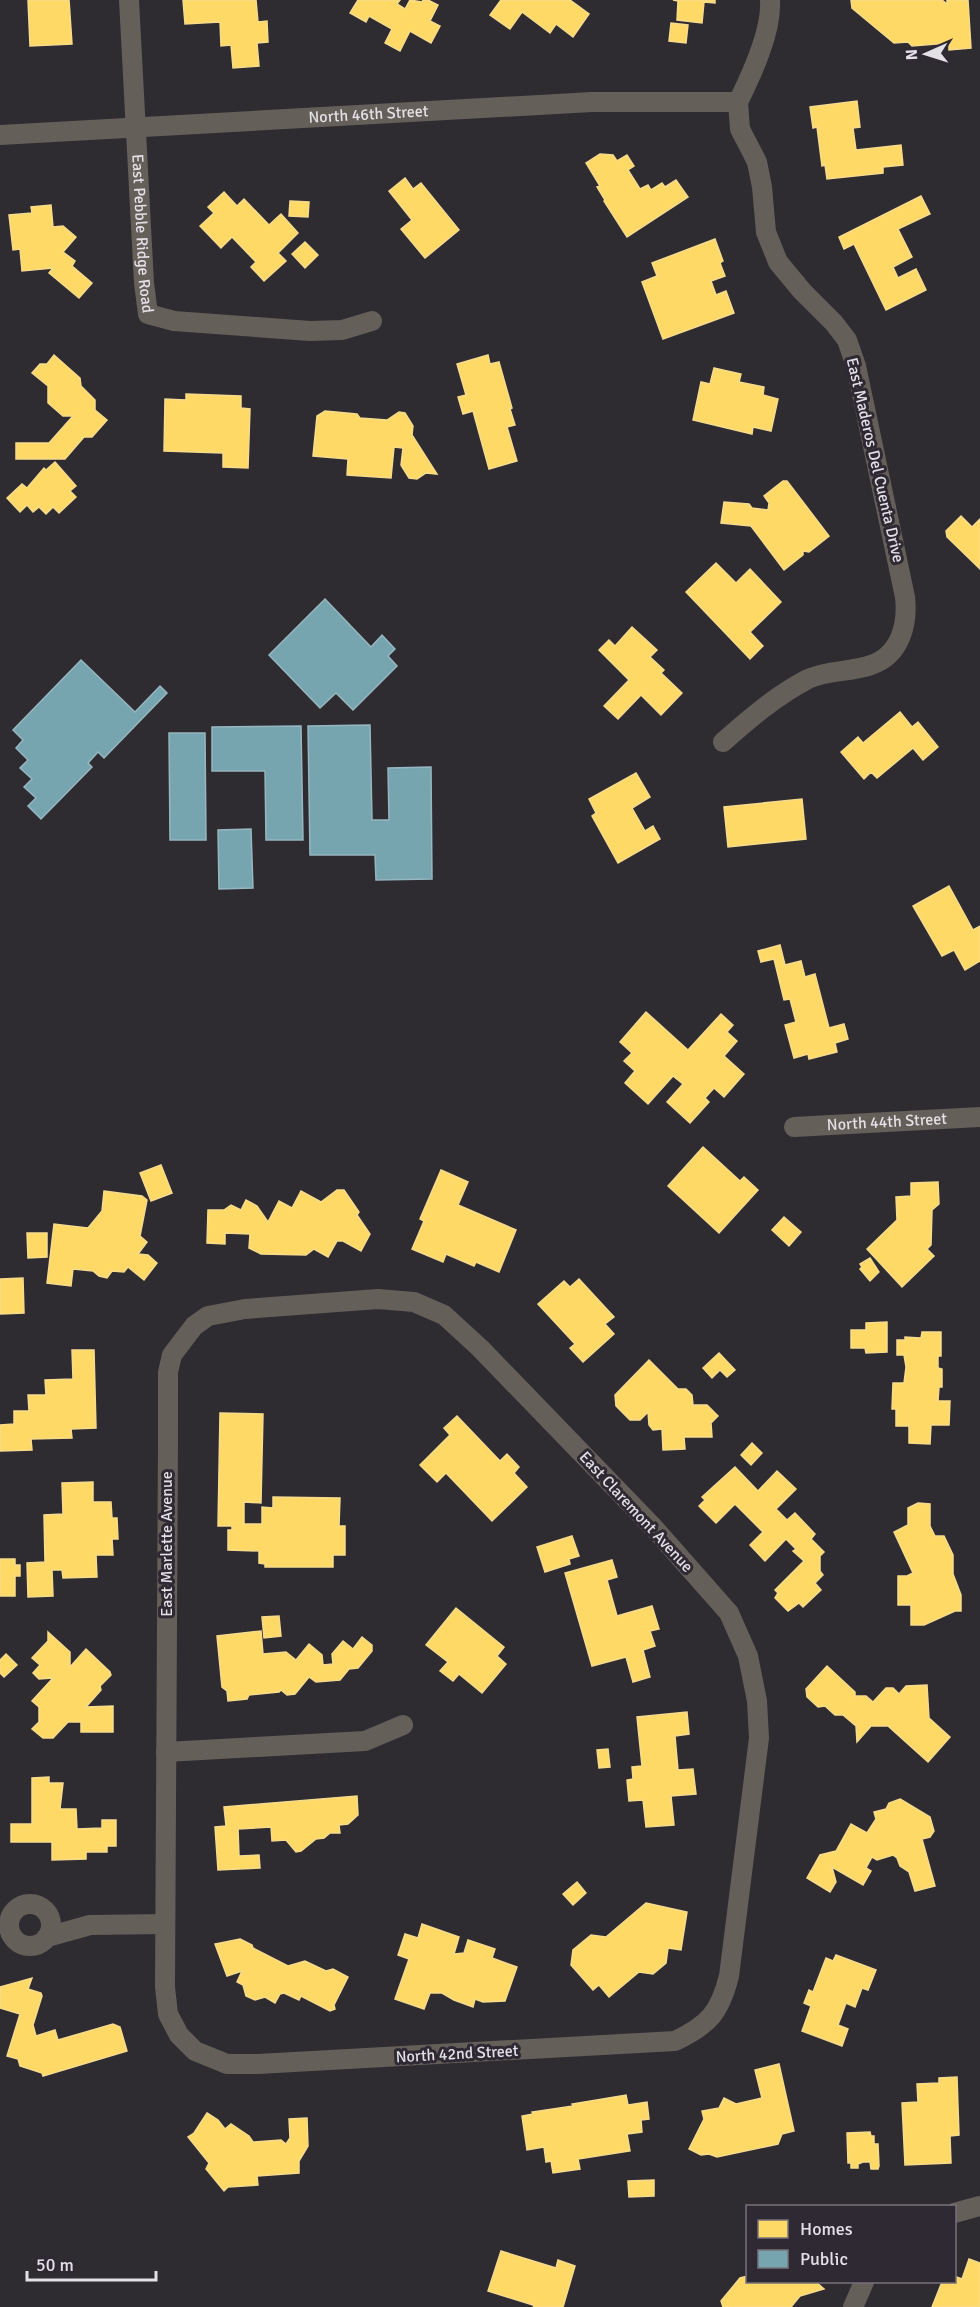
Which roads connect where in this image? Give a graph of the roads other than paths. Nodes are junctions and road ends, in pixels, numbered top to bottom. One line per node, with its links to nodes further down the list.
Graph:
1 (129, 0): 4 (street, East Pebble Ridge Road)
2 (770, 0): 3 (street)
3 (738, 102): 4 (street, North 46th Street); 7 (street, East Maderos Del Cuenta Drive)
4 (135, 127): 5 (street, North 46th Street); 6 (street, East Pebble Ridge Road)
5 (0, 135)
6 (372, 321)
7 (723, 742)
8 (980, 1117): 9 (street, North 44th Street)
9 (794, 1127)
10 (183, 1339): 12 (street, East Marlette Avenue); 18 (street, East Claremont Avenue)
11 (403, 1725): 12 (street)
12 (166, 1752): 14 (street, East Marlette Avenue)
13 (48, 1913): 15 (street); 16 (street); 17 (street)
14 (165, 1924): 15 (street); 19 (street, East Marlette Avenue)
15 (90, 1925): 17 (street)
16 (5, 1926): 17 (street)
17 (47, 1937)
18 (714, 2015): 19 (street, North 42nd Street)
19 (195, 2050)
20 (980, 2206): 21 (street)
21 (956, 2212)
22 (864, 2283): 23 (street)
23 (853, 2307)

